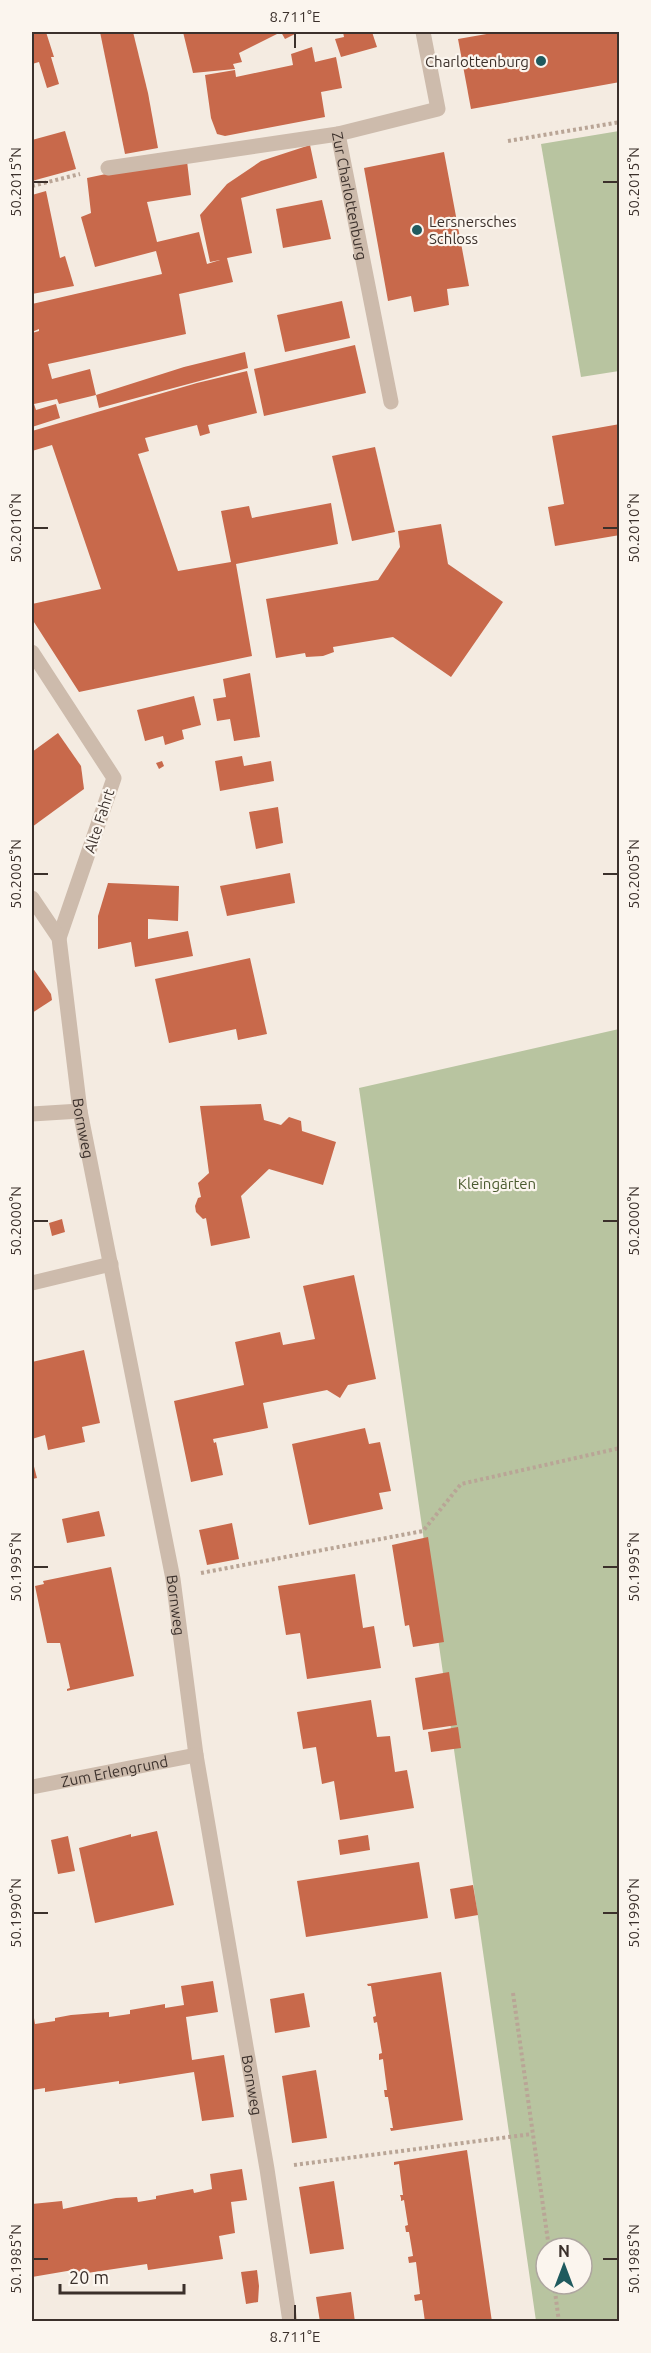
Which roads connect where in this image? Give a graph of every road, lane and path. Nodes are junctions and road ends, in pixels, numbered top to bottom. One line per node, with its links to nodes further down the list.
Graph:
1 (423, 32): 3 (street, Zur Charlottenburg)
2 (620, 122): 4 (path)
3 (338, 134): 5 (street); 7 (street, Zur Charlottenburg)
4 (508, 141)
5 (108, 168): 6 (path)
6 (32, 186)
7 (391, 402)
8 (32, 652): 10 (street, Alte Fahrt)
9 (32, 898): 10 (street, Bornweg)
10 (58, 938): 11 (street, Bornweg)
11 (80, 1111): 12 (street); 13 (street, Bornweg)
12 (32, 1114)
13 (111, 1264): 14 (street); 16 (street, Bornweg)
14 (32, 1283)
15 (620, 1448): 16 (path)
16 (173, 1579): 17 (street, Bornweg)
17 (196, 1755): 18 (street, Zum Erlengrund); 21 (street, Bornweg)
18 (32, 1787)
19 (513, 1993): 20 (path)
20 (532, 2134): 21 (path); 22 (path)
21 (267, 2169): 24 (street, Bornweg)
22 (547, 2236)
23 (556, 2296): 25 (path)
24 (290, 2322)
25 (559, 2322)

